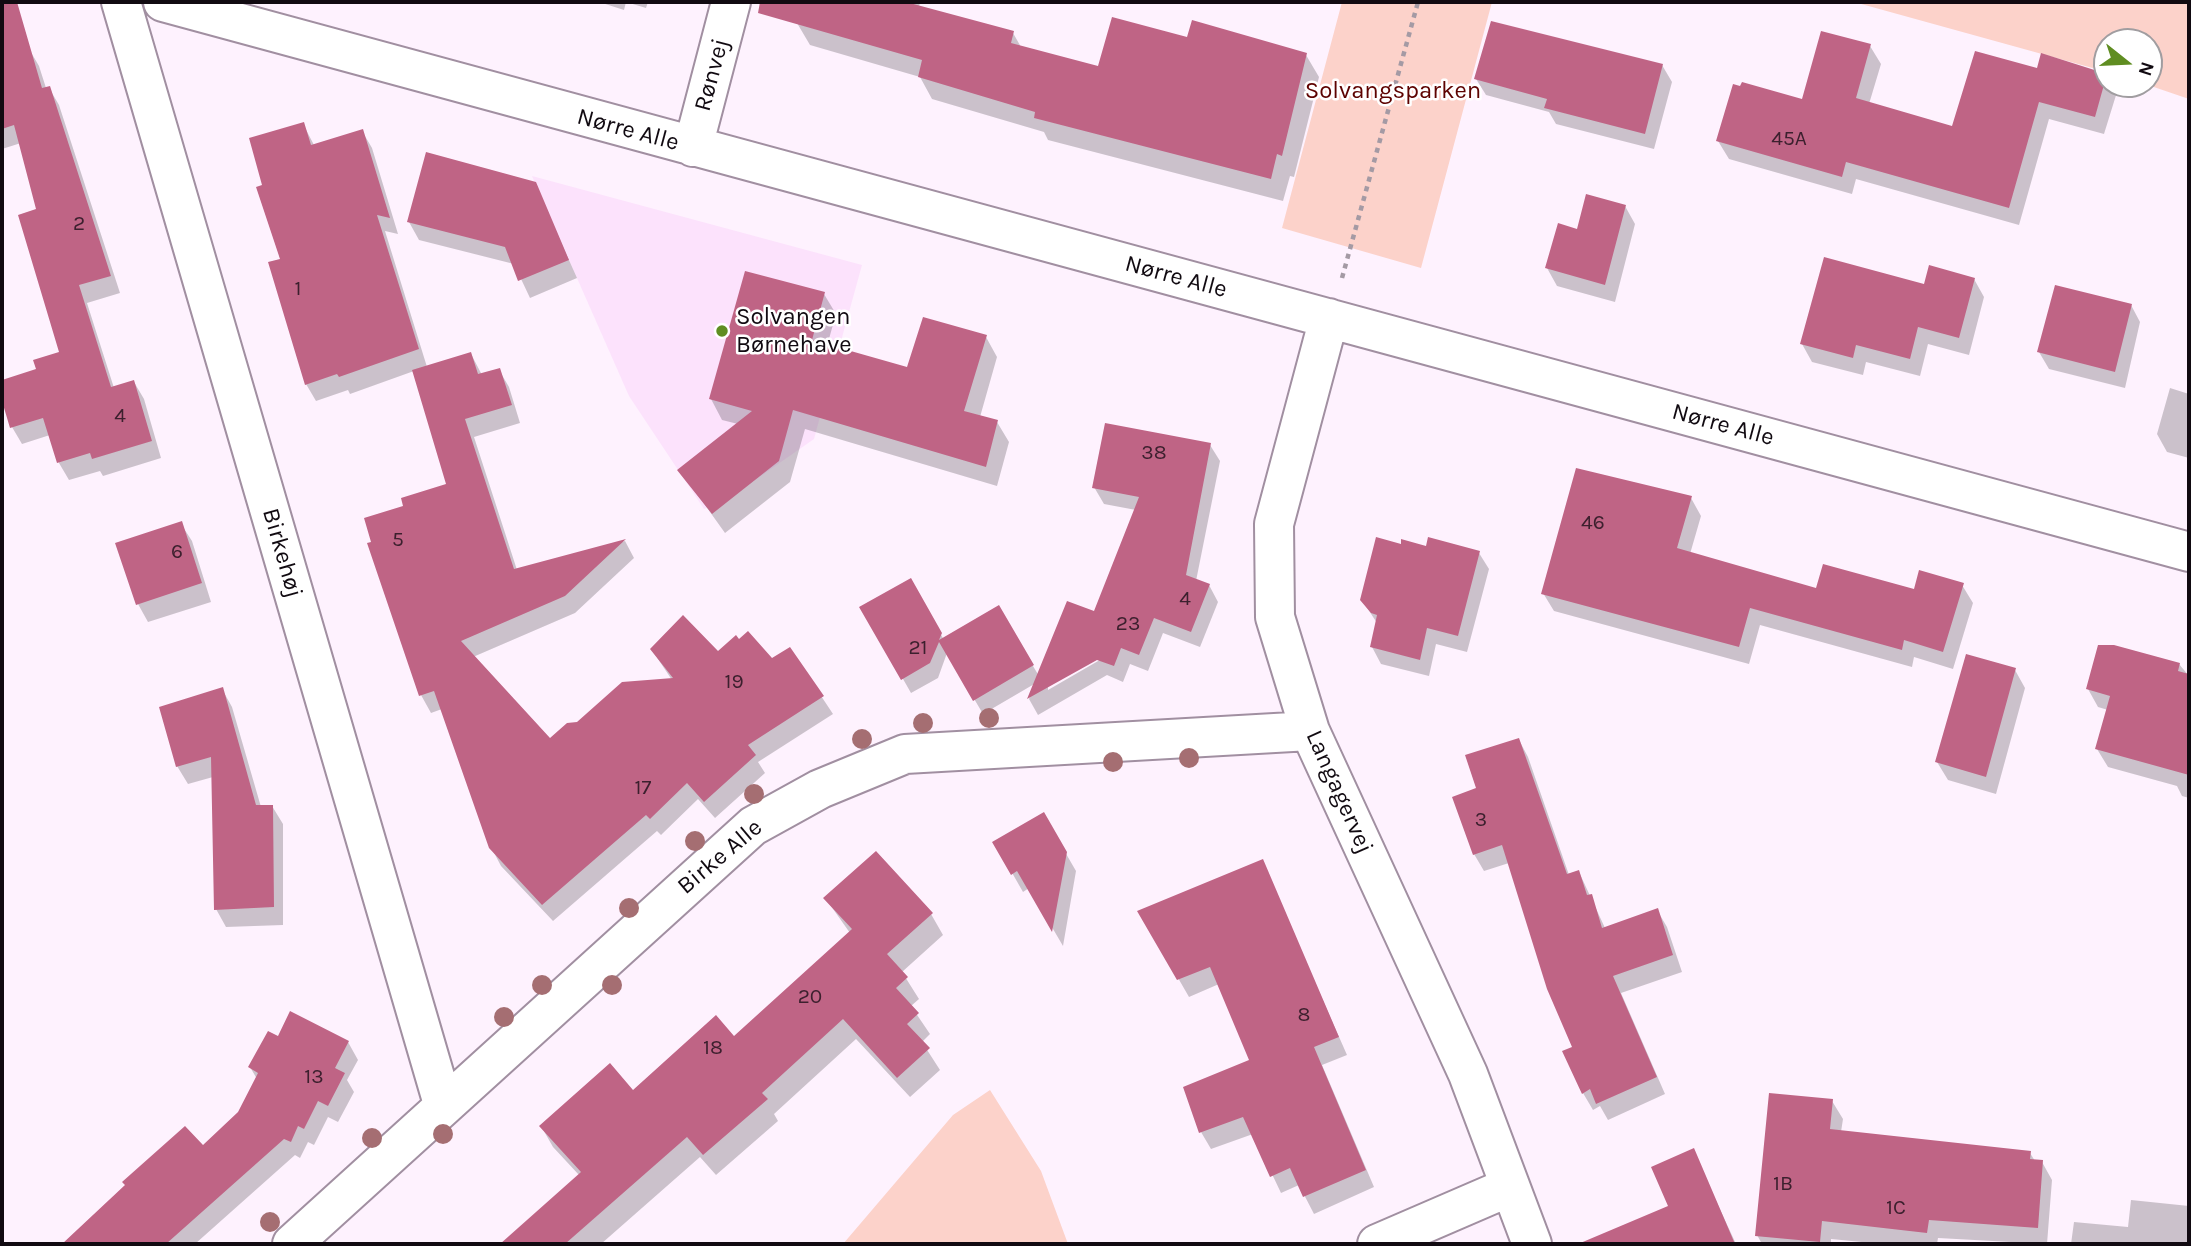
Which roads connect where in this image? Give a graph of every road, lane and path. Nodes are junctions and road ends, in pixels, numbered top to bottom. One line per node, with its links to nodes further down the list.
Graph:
1 (121, 2): 9 (street, Birkehøj)
2 (163, 2): 5 (street, Nørre Alle)
3 (732, 2): 5 (street, Rønvej)
4 (1418, 2): 6 (path)
5 (693, 147): 6 (street, Nørre Alle)
6 (1329, 318): 7 (street, Nørre Alle); 8 (street, Langagervej)
7 (2189, 552)
8 (1310, 731): 9 (street, Birke Alle); 10 (street, Langagervej)
9 (443, 1104): 11 (street, Birke Alle)
10 (1509, 1187): 12 (street); 13 (street, Langagervej)
11 (292, 1244)
12 (1377, 1244)
13 (1532, 1244)

